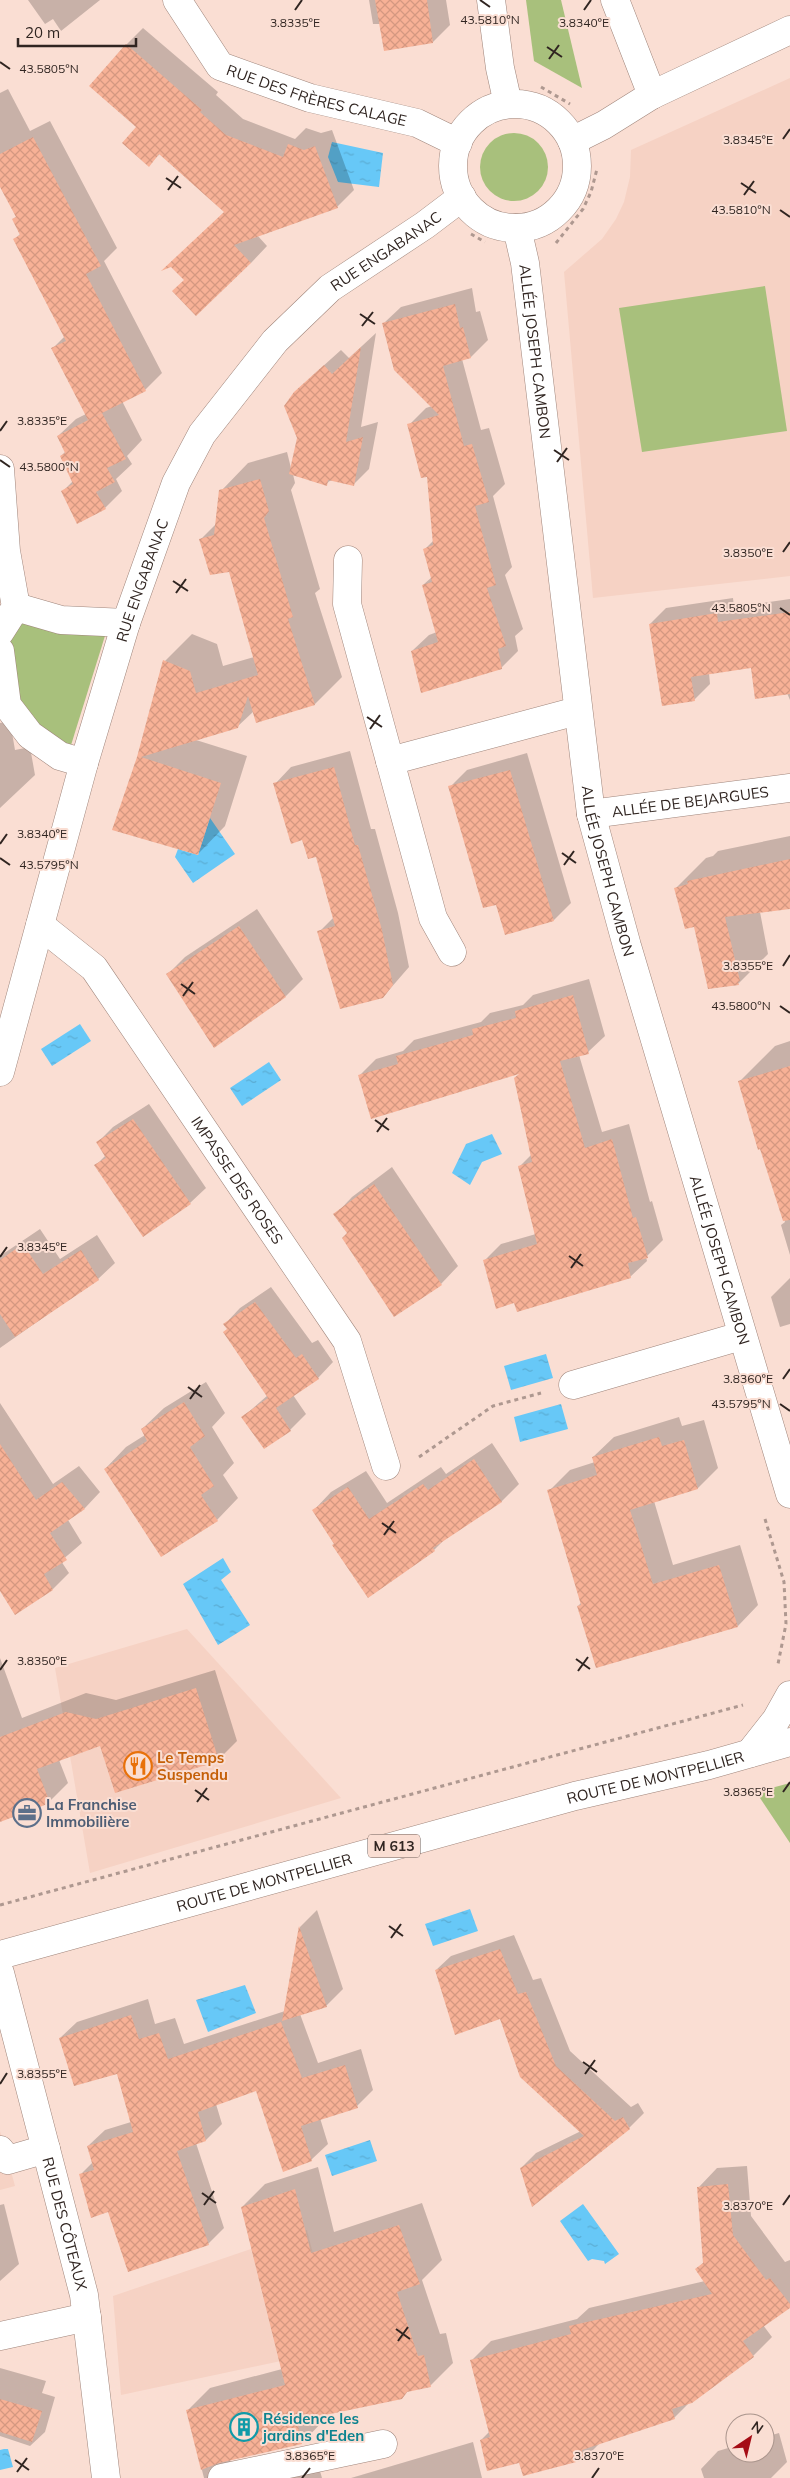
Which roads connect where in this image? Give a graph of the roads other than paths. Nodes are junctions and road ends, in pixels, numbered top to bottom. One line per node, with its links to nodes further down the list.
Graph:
1 (177, 0): 8 (street, RUE DES FRÈRES CALAGE)
2 (491, 0): 6 (street)
3 (615, 0): 5 (street)
4 (790, 30): 5 (street)
5 (652, 95): 7 (street)
6 (508, 104): 7 (street); 8 (street)
7 (572, 141): 10 (street)
8 (458, 143): 9 (street)
9 (462, 197): 10 (street); 14 (street, RUE ENGABANAC)
10 (517, 228): 17 (street, ALLÉE JOSEPH CAMBON)
11 (0, 469): 13 (street)
12 (348, 560): 18 (street)
13 (16, 607): 14 (street); 15 (street)
14 (126, 623): 19 (street, RUE ENGABANAC)
15 (0, 632)
16 (0, 651): 19 (street)
17 (577, 711): 18 (street); 21 (street, ALLÉE JOSEPH CAMBON)
18 (390, 761): 23 (street)
19 (84, 763): 22 (street, RUE ENGABANAC)
20 (790, 788): 21 (street, ALLÉE DE BEJARGUES)
21 (591, 814): 25 (street, ALLÉE JOSEPH CAMBON)
22 (40, 925): 24 (street, RUE ENGABANAC); 27 (street, IMPASSE DES ROSES)
23 (452, 952)
24 (0, 1072)
25 (741, 1336): 26 (street); 28 (street, ALLÉE JOSEPH CAMBON)
26 (573, 1385)
27 (386, 1466)
28 (790, 1494)
29 (790, 1694): 31 (street)
30 (790, 1742): 31 (street, ROUTE DE MONTPELLIER / M 613)
31 (750, 1753): 32 (street, ROUTE DE MONTPELLIER / M 613)
32 (0, 1955)
33 (0, 1973): 34 (street, RUE DES CÔTEAUX)
34 (46, 2150): 35 (street); 36 (street, RUE DES CÔTEAUX)
35 (2, 2158)
36 (87, 2317): 37 (street); 39 (street, RUE DES CÔTEAUX)
37 (0, 2336)
38 (383, 2444): 40 (street)
39 (106, 2478)
40 (222, 2478)

